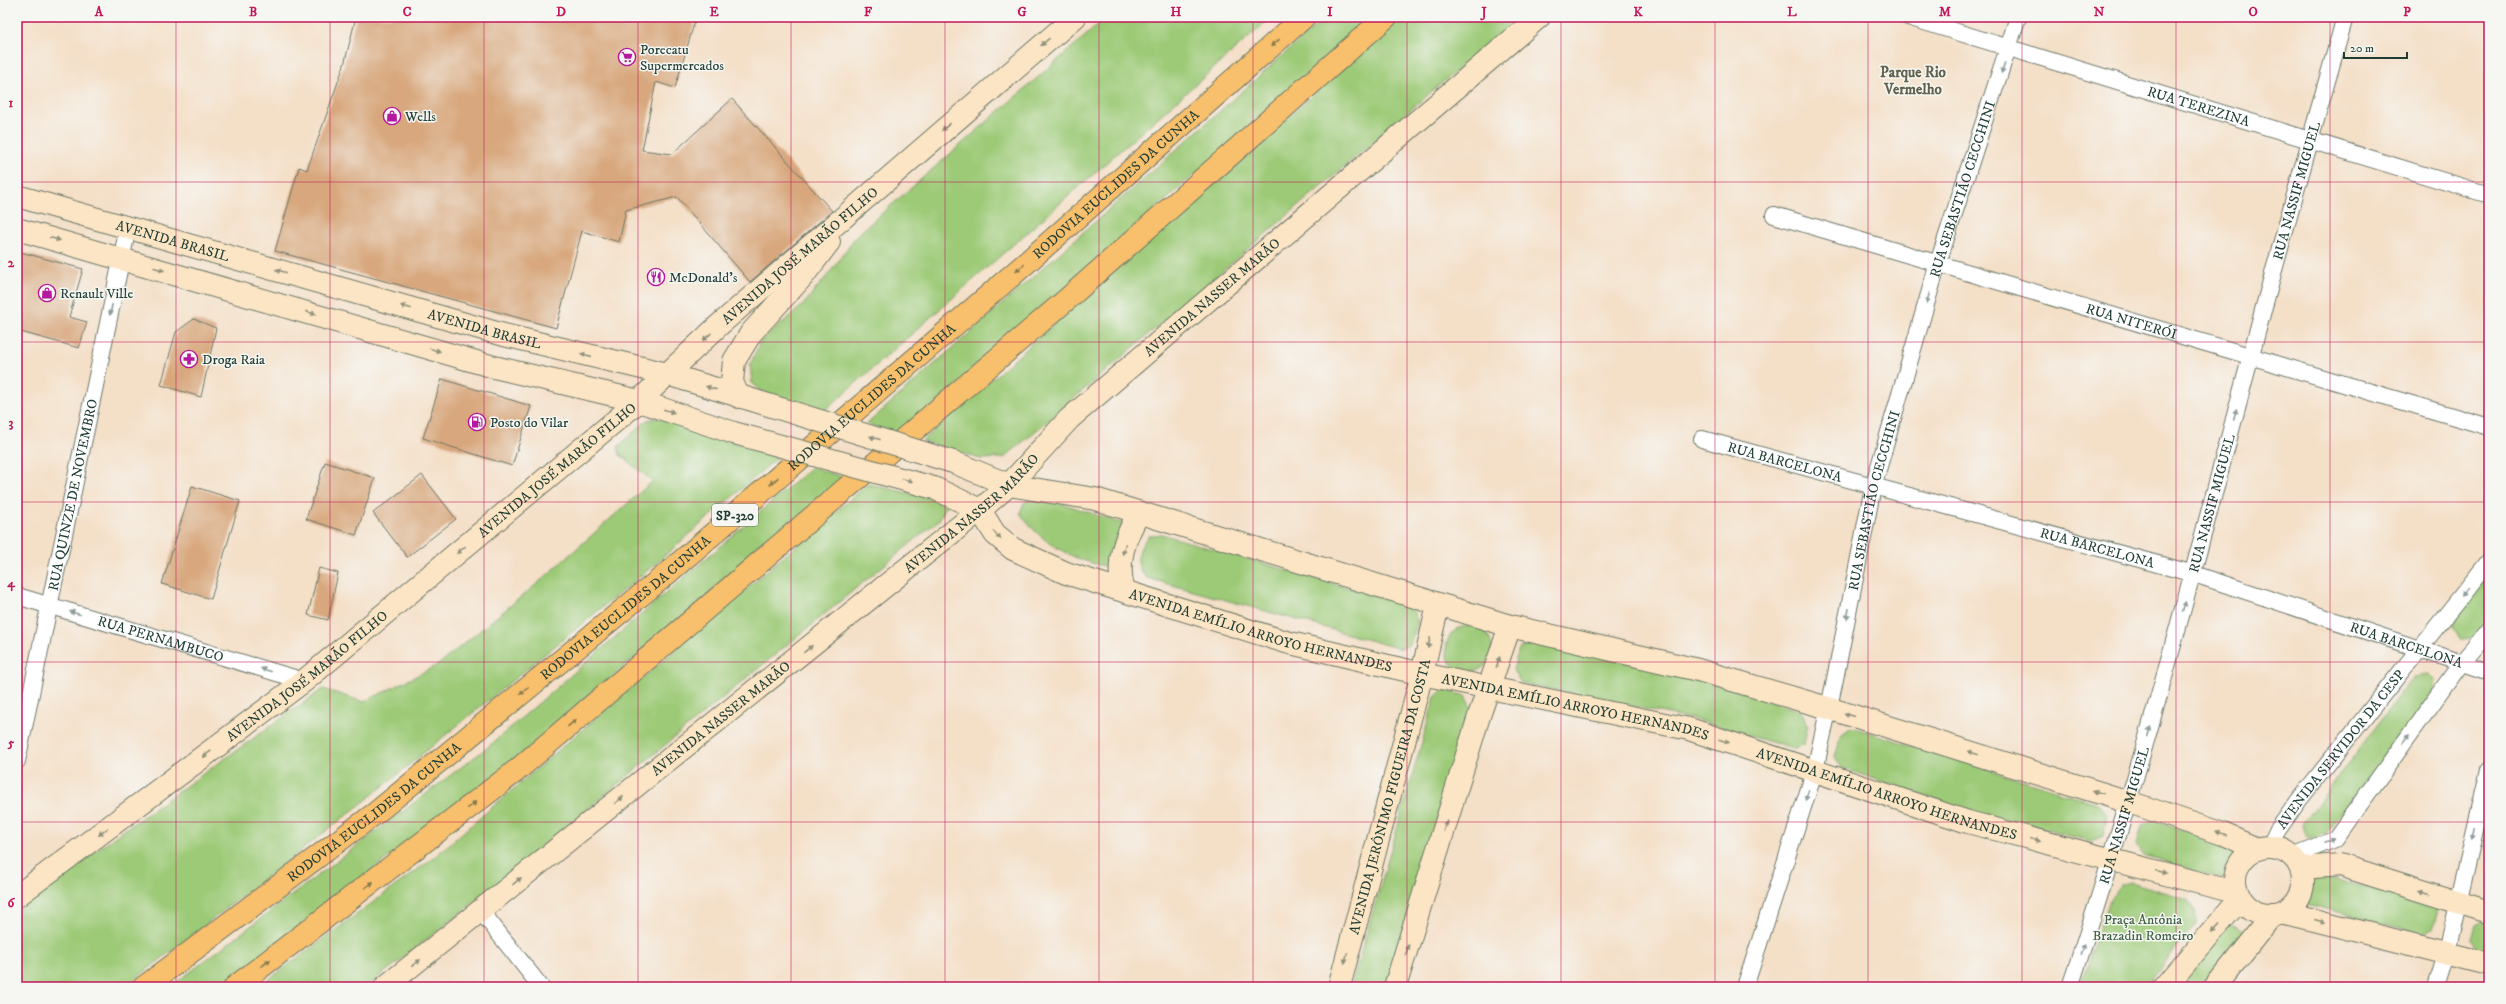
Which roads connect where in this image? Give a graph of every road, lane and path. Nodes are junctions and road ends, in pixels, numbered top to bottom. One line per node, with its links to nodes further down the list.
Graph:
1 (1074, 17): 10 (main road, AVENIDA JOSÉ MARÃO FILHO, one-way to 10)
2 (1304, 17): 60 (highway, RODOVIA EUCLIDES DA CUNHA / SP-320, one-way to 60)
3 (1386, 17): 61 (highway, one-way to 3)
4 (1539, 17): 26 (main road, AVENIDA NASSER MARÃO)
5 (1908, 17): 8 (street, RUA TEREZINA)
6 (2018, 17): 8 (street, RUA SEBASTIÃO CECCHINI)
7 (2345, 17): 9 (street, RUA NASSIF MIGUEL)
8 (2010, 47): 9 (street, RUA TEREZINA); 17 (street, RUA SEBASTIÃO CECCHINI, one-way to 17)
9 (2310, 141): 11 (street, RUA TEREZINA); 19 (street, RUA NASSIF MIGUEL)
10 (884, 181): 21 (main road, AVENIDA JOSÉ MARÃO FILHO, one-way to 21); 22 (main road)
11 (2489, 195)
12 (17, 196): 14 (main road, AVENIDA BRASIL)
13 (1774, 215): 17 (street, RUA NITERÓI)
14 (128, 227): 16 (street, RUA QUINZE DE NOVEMBRO); 18 (main road, AVENIDA BRASIL, one-way to 14)
15 (17, 229): 16 (main road, one-way to 16)
16 (122, 258): 20 (main road, one-way to 20); 35 (street, RUA QUINZE DE NOVEMBRO, one-way to 35)
17 (1938, 263): 19 (street, RUA NITERÓI); 27 (street, RUA SEBASTIÃO CECCHINI, one-way to 27)
18 (504, 335): 20 (main road); 21 (main road, AVENIDA BRASIL, one-way to 18)
19 (2250, 357): 24 (street, RUA NITERÓI); 31 (street, RUA NASSIF MIGUEL, one-way to 19)
20 (494, 367): 23 (main road)
21 (668, 374): 22 (main road, AVENIDA BRASIL, one-way to 21); 23 (main road, AVENIDA JOSÉ MARÃO FILHO)
22 (744, 398): 26 (main road, AVENIDA BRASIL, one-way to 22, bridge)
23 (639, 401): 28 (main road, one-way to 28, bridge); 42 (main road, AVENIDA JOSÉ MARÃO FILHO, one-way to 42)
24 (2489, 427)
25 (1702, 439): 27 (street, RUA BARCELONA)
26 (1010, 485): 28 (main road, AVENIDA NASSER MARÃO); 29 (main road)
27 (1873, 487): 31 (street, RUA BARCELONA); 44 (street, RUA SEBASTIÃO CECCHINI, one-way to 44)
28 (980, 510): 32 (main road, AVENIDA EMÍLIO ARROYO HERNANDES, one-way to 32); 55 (main road, AVENIDA NASSER MARÃO, one-way to 28)
29 (1139, 513): 32 (main road, one-way to 32); 34 (main road)
30 (2489, 561): 38 (street, AVENIDA SERVIDOR DA CESP, one-way to 38)
31 (2194, 574): 38 (street, RUA BARCELONA); 48 (street, RUA NASSIF MIGUEL, one-way to 31)
32 (1124, 590): 41 (main road, AVENIDA EMÍLIO ARROYO HERNANDES)
33 (17, 596): 35 (street, RUA PERNAMBUCO)
34 (1438, 605): 36 (main road); 41 (main road, AVENIDA JERÔNIMO FIGUEIRA DA COSTA, one-way to 41)
35 (51, 606): 42 (street, RUA PERNAMBUCO, one-way to 35); 45 (street, RUA QUINZE DE NOVEMBRO)
36 (1510, 626): 43 (main road, one-way to 36); 44 (main road)
37 (2489, 630): 39 (street)
38 (2420, 648): 39 (street, RUA BARCELONA); 49 (street, AVENIDA SERVIDOR DA CESP)
39 (2462, 662): 40 (street, RUA BARCELONA); 51 (street, one-way to 39)
40 (2489, 672)
41 (1422, 674): 43 (main road, AVENIDA EMÍLIO ARROYO HERNANDES); 64 (main road, AVENIDA JERÔNIMO FIGUEIRA DA COSTA, one-way to 64)
42 (304, 681): 52 (main road, AVENIDA JOSÉ MARÃO FILHO, one-way to 52)
43 (1489, 688): 47 (main road, AVENIDA EMÍLIO ARROYO HERNANDES, one-way to 47); 65 (main road, one-way to 43)
44 (1828, 708): 47 (street, RUA SEBASTIÃO CECCHINI); 48 (main road, one-way to 44)
45 (17, 761)
46 (2489, 769): 54 (street, one-way to 54)
47 (1815, 770): 50 (main road, AVENIDA EMÍLIO ARROYO HERNANDES, one-way to 50); 66 (street, RUA SEBASTIÃO CECCHINI, one-way to 66)
48 (2129, 802): 49 (main road, one-way to 48); 50 (street, RUA NASSIF MIGUEL)
49 (2263, 848): 51 (main road); 53 (main road)
50 (2111, 860): 53 (main road, AVENIDA EMÍLIO ARROYO HERNANDES, one-way to 53); 67 (street, RUA NASSIF MIGUEL, one-way to 50)
51 (2297, 862): 54 (main road, one-way to 51); 57 (main road)
52 (17, 896)
53 (2239, 896): 57 (main road, AVENIDA EMÍLIO ARROYO HERNANDES); 68 (main road, one-way to 68)
54 (2458, 903): 56 (main road); 58 (street)
55 (481, 911): 62 (main road, AVENIDA NASSER MARÃO, one-way to 55); 63 (street)
56 (2489, 912)
57 (2277, 913): 58 (main road, AVENIDA EMÍLIO ARROYO HERNANDES, one-way to 58); 69 (main road)
58 (2447, 952): 59 (main road, AVENIDA EMÍLIO ARROYO HERNANDES); 70 (street)
59 (2489, 964)
60 (144, 987)
61 (235, 987)
62 (385, 987)
63 (541, 987)
64 (1339, 987)
65 (1395, 987)
66 (1745, 987)
67 (2070, 987)
68 (2165, 987)
69 (2215, 987)
70 (2436, 987)

